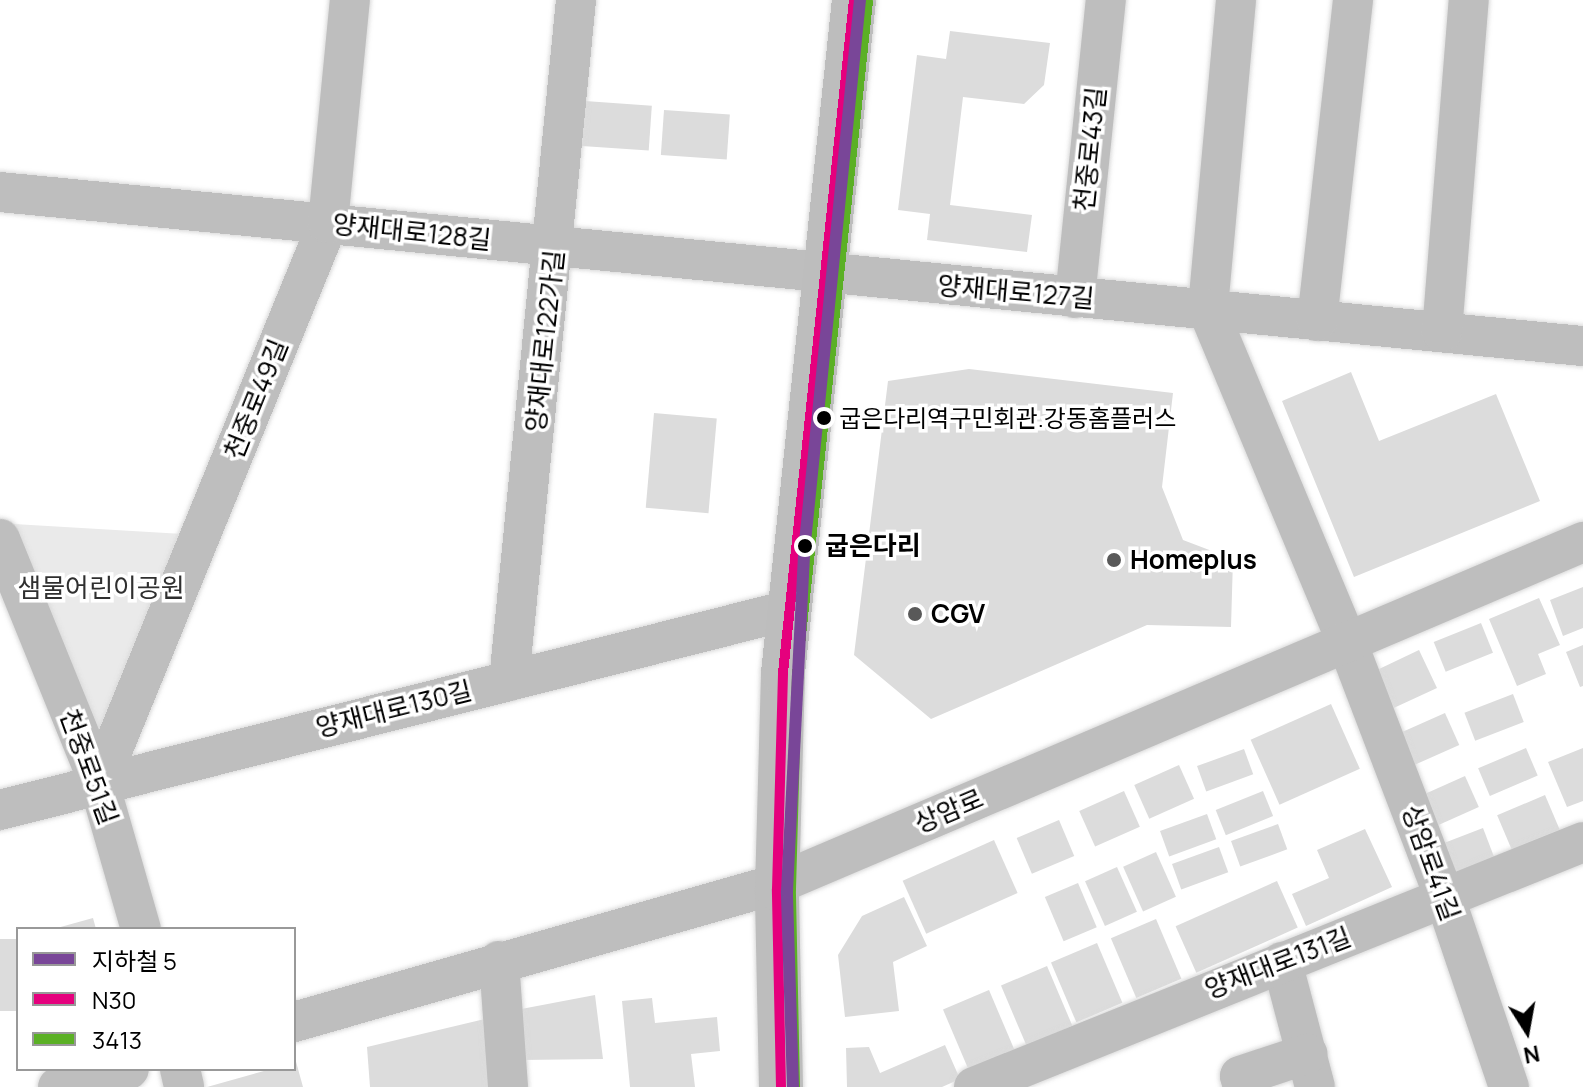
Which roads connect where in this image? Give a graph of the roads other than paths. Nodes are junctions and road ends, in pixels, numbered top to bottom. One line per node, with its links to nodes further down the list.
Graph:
1 (350, 0): 9 (street, 천중로49길)
2 (576, 0): 10 (street, 양재대로122가길)
3 (854, 0): 11 (main road)
4 (1106, 0): 12 (street, 천중로43길)
5 (1236, 0): 13 (street)
6 (1353, 0): 14 (street)
7 (1469, 0): 15 (street)
8 (0, 192): 9 (street, 양재대로128길)
9 (328, 223): 10 (street, 양재대로128길); 23 (street, 천중로49길)
10 (555, 247): 11 (street, 양재대로128길); 22 (street, 양재대로122가길)
11 (824, 275): 12 (street, 양재대로127길); 19 (main road)
12 (1075, 298): 13 (street, 양재대로127길)
13 (1208, 310): 14 (street, 양재대로127길); 21 (street, 상암로41길)
14 (1317, 321): 15 (street, 양재대로127길)
15 (1442, 332): 16 (street, 양재대로127길)
16 (1583, 346)
17 (0, 539): 20 (street, 천중로51길)
18 (1583, 542): 21 (street, 상암로)
19 (789, 610): 22 (street, 양재대로130길); 26 (main road)
20 (14, 612): 23 (street, 천중로51길)
21 (1347, 642): 26 (street, 상암로); 27 (street, 상암로41길)
22 (509, 681): 23 (street, 양재대로130길)
23 (99, 783): 24 (street, 양재대로130길); 28 (street, 천중로51길)
24 (0, 810)
25 (1583, 842): 27 (street, 양재대로131길)
26 (777, 884): 29 (street, 상암로); 37 (main road)
27 (1445, 898): 30 (street, 양재대로131길); 40 (street, 상암로41길)
28 (140, 927)
29 (499, 961): 31 (street, 상암로); 36 (street)
30 (1282, 962): 32 (street, 양재대로131길); 33 (street)
31 (296, 1021)
32 (1051, 1070): 38 (street, 양재대로131길)
33 (1311, 1070): 39 (street)
34 (121, 1071): 35 (street)
35 (58, 1087)
36 (508, 1087)
37 (781, 1087)
38 (974, 1087)
39 (1243, 1087)
40 (1509, 1087)

